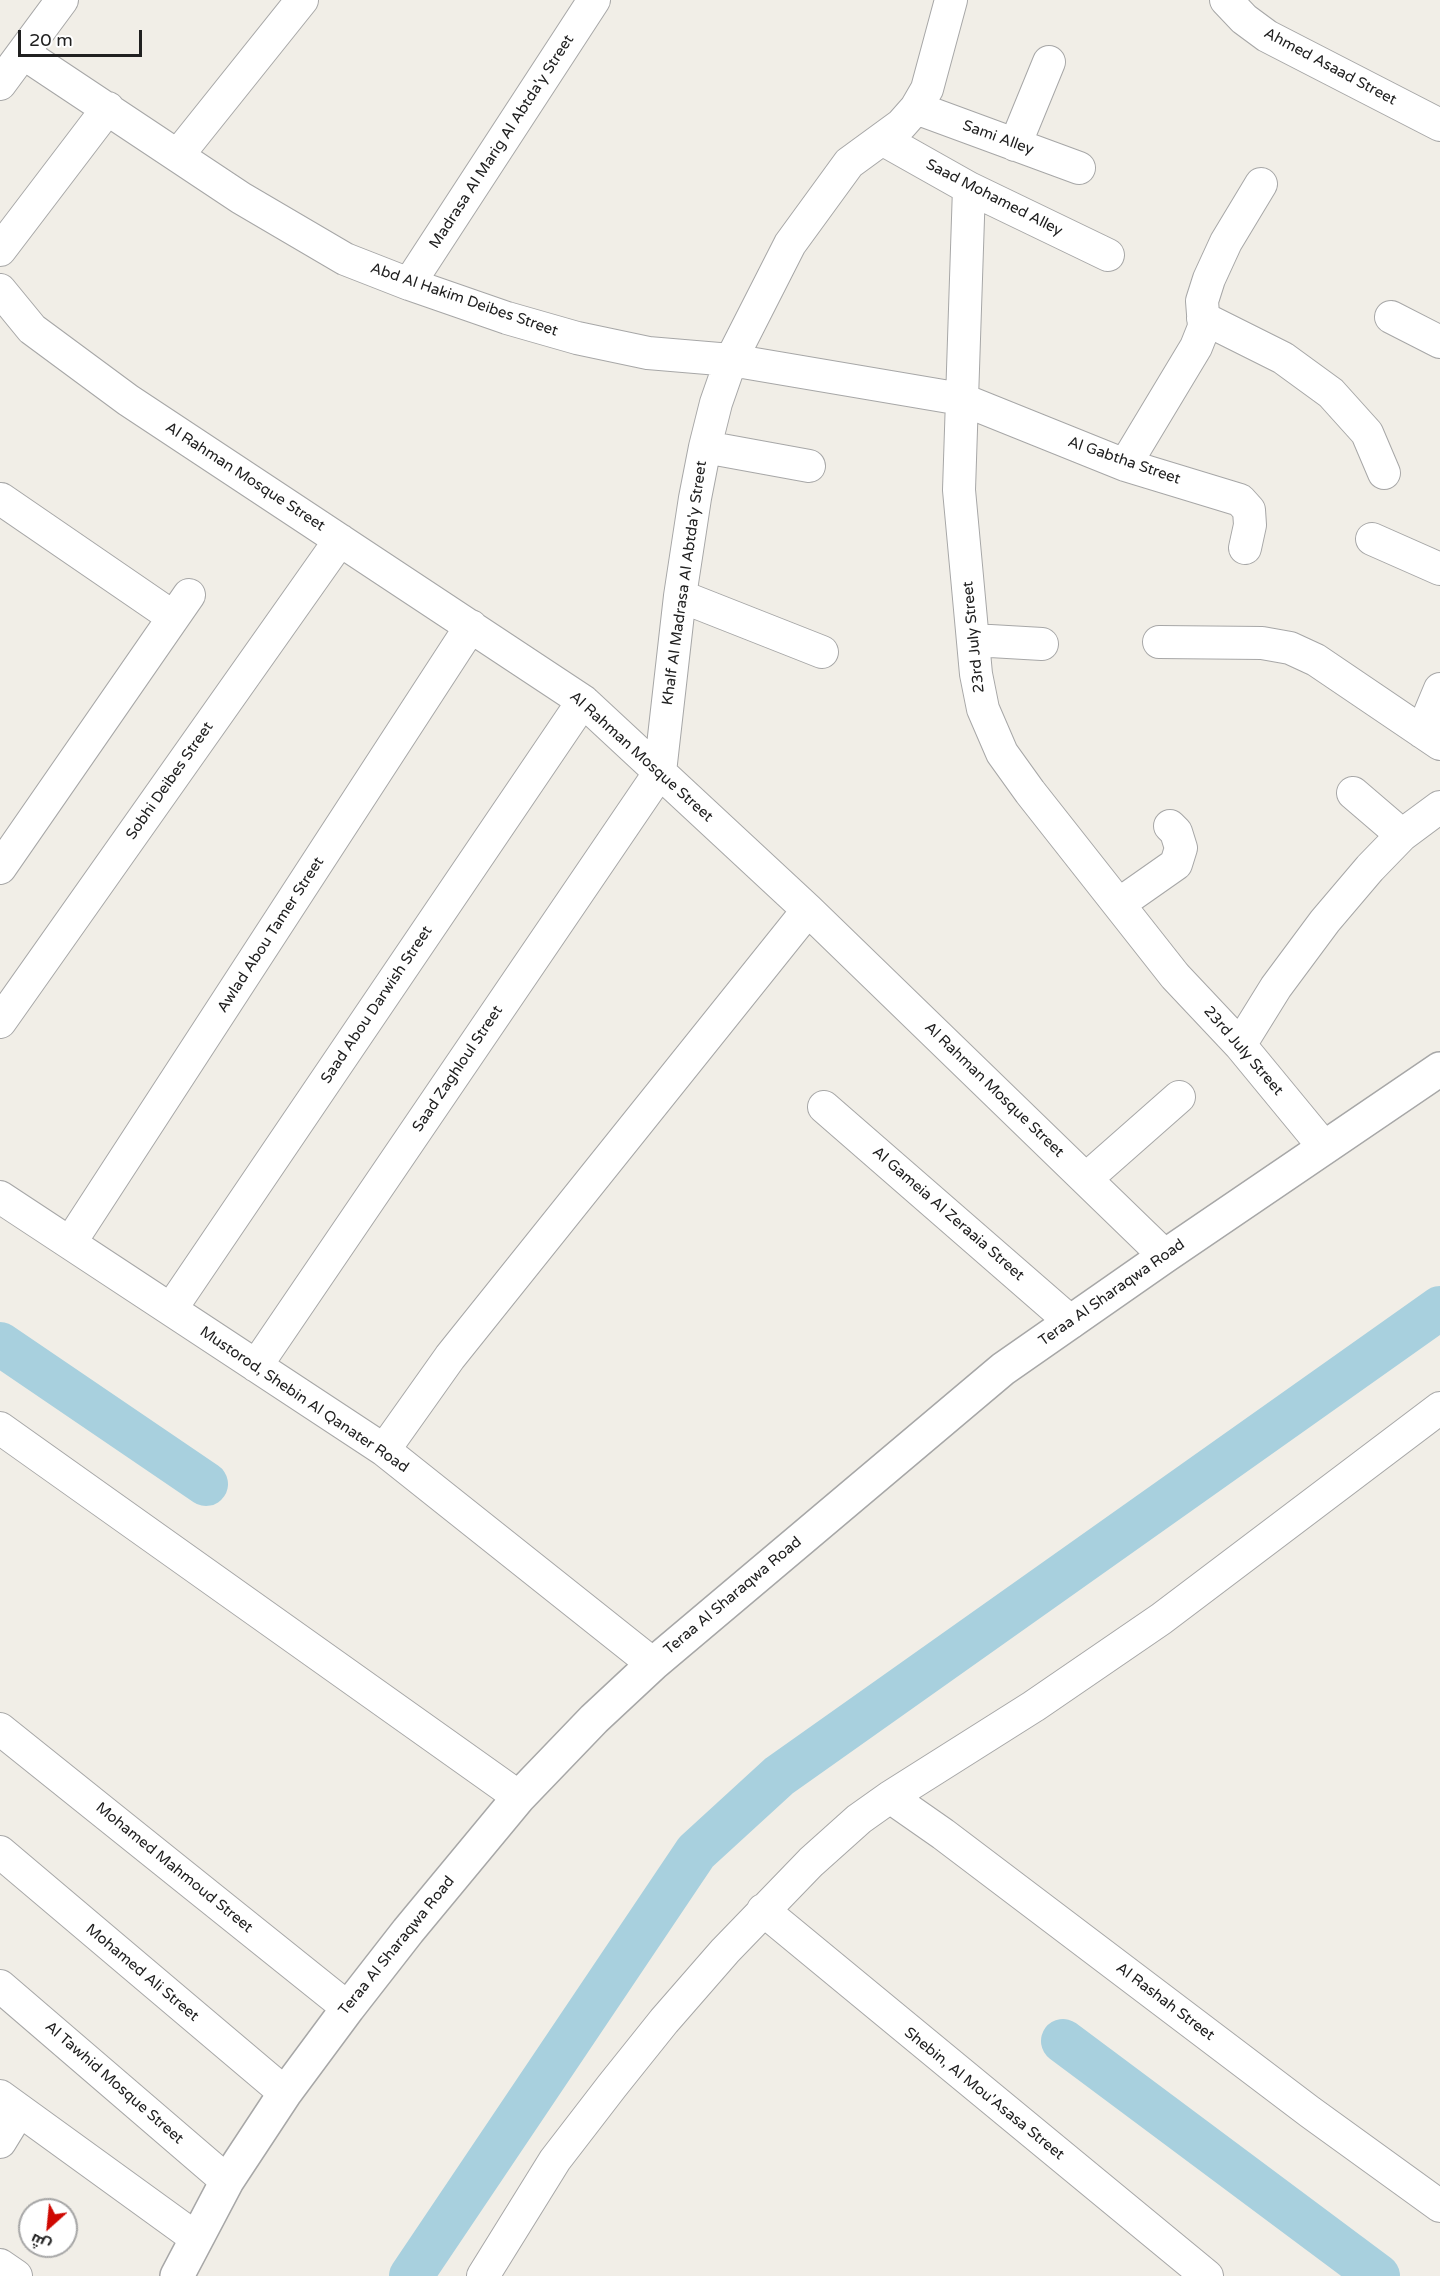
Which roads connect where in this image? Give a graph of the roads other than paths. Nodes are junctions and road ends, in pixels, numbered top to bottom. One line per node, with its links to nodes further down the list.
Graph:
1 (62, 0): 6 (street)
2 (302, 0): 14 (street)
3 (594, 0): 20 (street, Madrasa Al Marig Al Abtda'y Street)
4 (951, 0): 10 (street, Khalf Al Madrasa Al Abtda'y Street)
5 (1226, 0): 11 (street, Ahmed Asaad Street)
6 (23, 53): 8 (street); 9 (street, Abd Al Hakim Deibes Street)
7 (1049, 62): 13 (street)
8 (0, 84)
9 (108, 108): 14 (street, Abd Al Hakim Deibes Street); 18 (street)
10 (916, 108): 12 (street, Khalf Al Madrasa Al Abtda'y Street); 13 (street, Sami Alley)
11 (1440, 125)
12 (882, 139): 17 (street, Saad Mohamed Alley); 25 (street, Khalf Al Madrasa Al Abtda'y Street)
13 (1016, 145): 15 (street, Sami Alley)
14 (178, 155): 20 (street, Abd Al Hakim Deibes Street)
15 (1079, 168)
16 (1261, 184): 23 (street)
17 (969, 188): 19 (street, Saad Mohamed Alley); 26 (street, 23rd July Street)
18 (0, 250)
19 (1108, 255)
20 (409, 284): 25 (street, Abd Al Hakim Deibes Street)
21 (0, 290): 33 (street, Al Rahman Mosque Street)
22 (1391, 316): 24 (street)
23 (1203, 318): 28 (street); 30 (street)
24 (1440, 342)
25 (731, 360): 26 (street, Abd Al Hakim Deibes Street); 27 (street, Khalf Al Madrasa Al Abtda'y Street)
26 (961, 399): 28 (street, Al Gabtha Street); 38 (street, 23rd July Street)
27 (705, 447): 29 (street); 36 (street, Khalf Al Madrasa Al Abtda'y Street)
28 (1125, 465): 34 (street, Al Gabtha Street)
29 (809, 466)
30 (1384, 473)
31 (1, 499): 50 (street)
32 (1372, 538): 35 (street)
33 (340, 540): 37 (street, Al Rahman Mosque Street); 53 (street, Sobhi Deibes Street)
34 (1245, 548)
35 (1440, 569)
36 (680, 596): 41 (street); 45 (street, Khalf Al Madrasa Al Abtda'y Street)
37 (471, 626): 43 (street, Al Rahman Mosque Street); 61 (street, Awlad Abou Tamer Street)
38 (973, 640): 40 (street); 51 (street, 23rd July Street)
39 (1159, 642): 44 (street)
40 (1042, 644)
41 (822, 652)
42 (1440, 689): 44 (street)
43 (583, 701): 45 (street, Al Rahman Mosque Street); 63 (street, Saad Abou Darwish Street)
44 (1431, 738)
45 (660, 772): 52 (street, Al Rahman Mosque Street); 65 (street, Saad Zaghloul Street)
46 (1353, 794): 49 (street)
47 (1440, 807): 49 (street)
48 (1170, 826): 51 (street)
49 (1402, 835): 54 (street)
50 (0, 868)
51 (1119, 904): 54 (street, 23rd July Street)
52 (808, 910): 59 (street, Al Rahman Mosque Street); 68 (street)
53 (0, 1022)
54 (1240, 1045): 58 (street, 23rd July Street)
55 (1440, 1069): 58 (street, Teraa Al Sharaqwa Road)
56 (1179, 1097): 59 (street)
57 (824, 1107): 64 (street, Al Gameia Al Zeraaia Street)
58 (1324, 1147): 62 (street, Teraa Al Sharaqwa Road)
59 (1086, 1179): 62 (street, Al Rahman Mosque Street)
60 (0, 1197): 61 (street, Mustorod, Shebin Al Qanater Road)
61 (70, 1244): 63 (street, Mustorod, Shebin Al Qanater Road)
62 (1165, 1256): 64 (street, Teraa Al Sharaqwa Road)
63 (171, 1309): 65 (street, Mustorod, Shebin Al Qanater Road)
64 (1071, 1322): 69 (street, Teraa Al Sharaqwa Road)
65 (256, 1366): 68 (street, Mustorod, Shebin Al Qanater Road)
66 (1440, 1408): 72 (street)
67 (0, 1428): 71 (street)
68 (384, 1450): 69 (street, Mustorod, Shebin Al Qanater Road)
69 (653, 1664): 71 (street, Teraa Al Sharaqwa Road)
70 (0, 1729): 76 (street, Mohamed Mahmoud Street)
71 (519, 1797): 76 (street, Teraa Al Sharaqwa Road)
72 (890, 1797): 74 (street); 81 (street, Al Rashah Street)
73 (0, 1852): 77 (street, Mohamed Ali Street)
74 (763, 1910): 86 (street); 87 (street, Shebin, Al Mou'Asasa Street)
75 (0, 1986): 80 (street, Al Tawhid Mosque Street)
76 (348, 2008): 77 (street, Teraa Al Sharaqwa Road)
77 (285, 2093): 80 (street, Teraa Al Sharaqwa Road)
78 (10, 2104): 79 (street); 82 (street)
79 (0, 2142)
80 (227, 2181): 82 (street, Teraa Al Sharaqwa Road)
81 (1440, 2206)
82 (195, 2238): 85 (street, Teraa Al Sharaqwa Road)
83 (0, 2265): 84 (street)
84 (16, 2276)
85 (177, 2276)
86 (483, 2276)
87 (1207, 2276)

